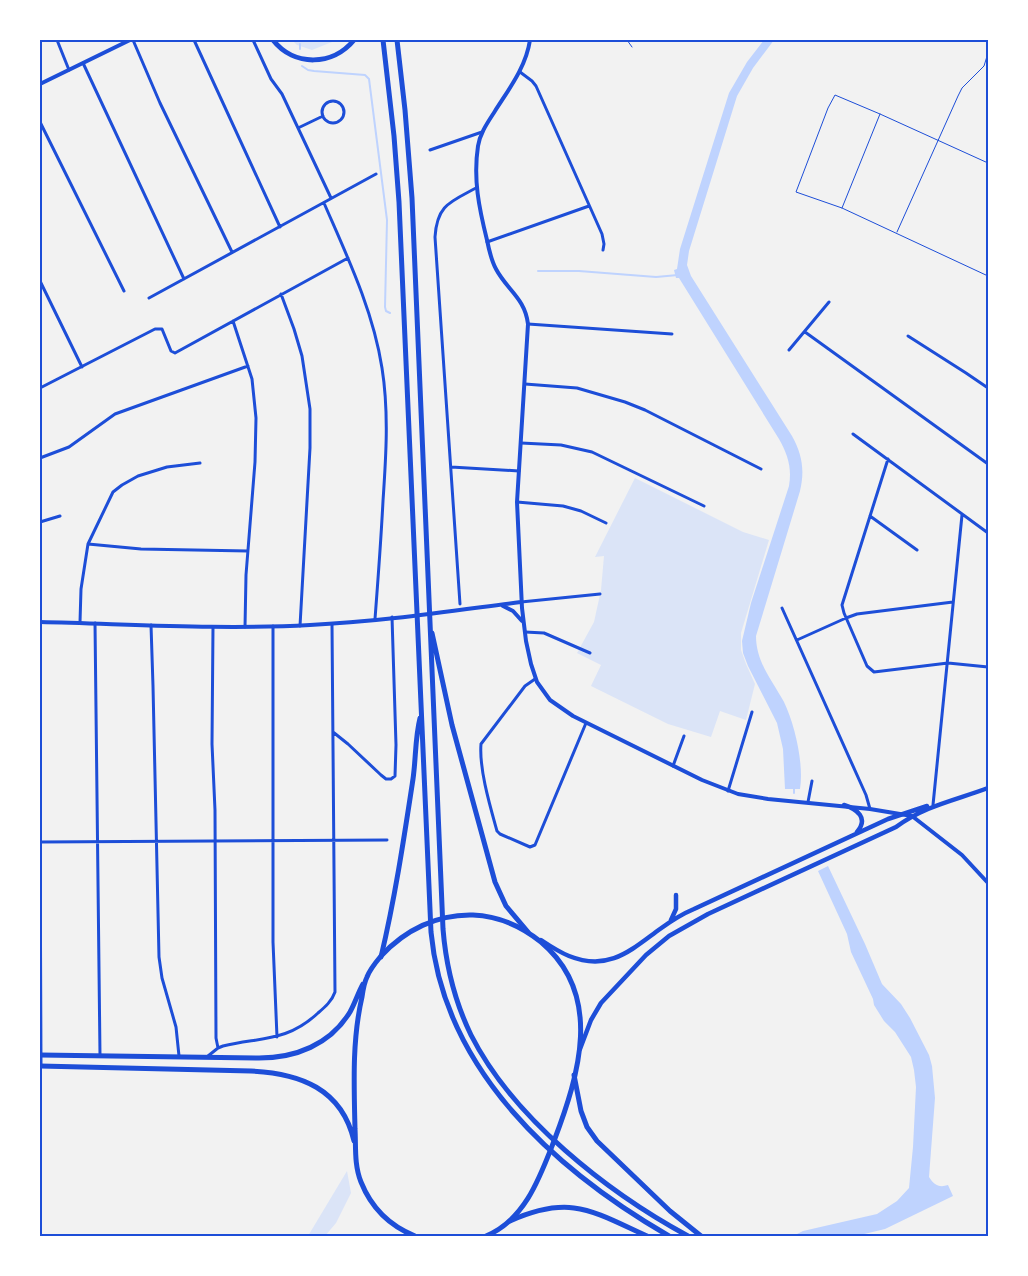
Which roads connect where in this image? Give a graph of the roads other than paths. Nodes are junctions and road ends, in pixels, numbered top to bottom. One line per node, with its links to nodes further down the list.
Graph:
1 (57, 40): 14 (street)
2 (132, 40): 13 (street); 35 (street)
3 (194, 40): 31 (street)
4 (253, 40): 20 (street)
5 (273, 40): 6 (highway)
6 (354, 40)
7 (383, 40): 101 (highway)
8 (396, 40): 84 (highway)
9 (530, 40): 15 (street)
10 (627, 40): 11 (lane)
11 (632, 47)
12 (988, 53): 22 (lane)
13 (83, 63): 14 (street); 38 (street)
14 (69, 70): 16 (street)
15 (520, 72): 21 (street); 29 (street)
16 (40, 84)
17 (880, 114): 22 (lane); 30 (lane); 30 (lane)
18 (323, 116): 18 (street); 20 (street)
19 (40, 122): 40 (street)
20 (298, 128): 27 (street)
21 (482, 132): 23 (street); 26 (street)
22 (938, 140): 24 (lane); 32 (lane)
23 (430, 150)
24 (988, 163)
25 (376, 174): 27 (street)
26 (476, 188): 33 (street); 61 (street)
27 (331, 198): 28 (street)
28 (324, 203): 31 (street); 36 (street)
29 (589, 206): 33 (street); 34 (street)
30 (842, 208): 32 (lane)
31 (280, 227): 35 (street)
32 (897, 233): 37 (lane)
33 (487, 242): 45 (street)
34 (603, 250)
35 (232, 252): 38 (street)
36 (348, 258): 41 (street); 83 (street)
37 (988, 276)
38 (184, 278): 42 (street)
39 (40, 281): 51 (street)
40 (124, 291)
41 (281, 294): 44 (street); 92 (street)
42 (149, 298)
43 (829, 302): 46 (street)
44 (233, 321): 50 (street); 51 (street)
45 (528, 324): 47 (street); 52 (street)
46 (805, 332): 49 (street); 60 (street)
47 (672, 334)
48 (908, 336): 54 (street)
49 (789, 350)
50 (248, 366): 57 (street); 74 (street)
51 (82, 367): 53 (street)
52 (525, 384): 56 (street); 62 (street)
53 (40, 388)
54 (988, 388)
55 (853, 434): 58 (street)
56 (521, 443): 63 (street); 65 (street)
57 (40, 458)
58 (888, 459): 66 (street); 68 (street)
59 (200, 463): 72 (street)
60 (988, 464)
61 (451, 467): 63 (street); 79 (street)
62 (761, 469)
63 (518, 472): 64 (street)
64 (516, 502): 70 (street); 76 (street)
65 (704, 506)
66 (962, 515): 71 (street); 77 (street)
67 (60, 516): 69 (street)
68 (870, 516): 73 (street); 82 (street)
69 (40, 522)
70 (606, 523)
71 (988, 533)
72 (88, 544): 74 (street); 86 (street)
73 (917, 550)
74 (248, 551): 94 (street)
75 (600, 594): 76 (street)
76 (521, 602): 78 (street); 89 (street)
77 (954, 602): 82 (street); 98 (street)
78 (498, 605): 79 (street); 89 (street)
79 (460, 607): 81 (street)
80 (782, 608): 96 (street)
81 (392, 618): 83 (street); 104 (street)
82 (846, 618): 96 (street); 98 (street)
83 (375, 619): 88 (street)
84 (430, 621): 128 (highway); 148 (highway)
85 (40, 622): 86 (street)
86 (80, 622): 87 (street)
87 (95, 623): 90 (street); 121 (street)
88 (332, 624): 92 (street); 104 (street)
89 (524, 624): 95 (street)
90 (151, 625): 93 (street); 122 (street)
91 (273, 626): 92 (street); 94 (street); 123 (street)
92 (300, 626)
93 (213, 627): 94 (street); 119 (street)
94 (245, 627)
95 (525, 632): 97 (street); 100 (street)
96 (797, 640): 113 (street)
97 (590, 653)
98 (948, 663): 99 (street); 112 (street)
99 (988, 667)
100 (535, 679): 103 (street); 103 (street)
101 (421, 710): 129 (highway); 147 (highway)
102 (752, 712): 109 (street)
103 (586, 722): 106 (street)
104 (332, 732): 118 (street)
105 (684, 736): 106 (street)
106 (673, 766): 109 (street)
107 (812, 781): 110 (street)
108 (988, 788): 112 (main road)
109 (728, 791): 110 (street)
110 (808, 802): 111 (street)
111 (844, 805): 113 (street); 117 (main road)
112 (934, 805): 114 (main road); 115 (main road)
113 (870, 809): 114 (street)
114 (902, 814): 115 (street); 117 (main road)
115 (912, 816): 125 (street); 133 (main road)
116 (40, 822): 124 (street)
117 (851, 836): 127 (main road)
118 (334, 839): 120 (street); 123 (street); 131 (street)
119 (215, 840): 122 (street); 123 (street); 132 (street)
120 (387, 840)
121 (99, 841): 122 (street); 124 (street); 135 (street)
122 (156, 841): 136 (street)
123 (274, 841): 131 (street)
124 (40, 842): 134 (street)
125 (988, 883)
126 (676, 895): 127 (main road)
127 (670, 922): 128 (main road)
128 (530, 933): 129 (highway); 133 (highway)
129 (381, 957): 130 (highway)
130 (367, 977): 137 (highway); 142 (highway)
131 (277, 1037): 132 (street)
132 (218, 1048): 137 (street)
133 (579, 1052): 139 (highway)
134 (41, 1055): 135 (highway); 138 (street)
135 (100, 1056): 136 (highway)
136 (179, 1056): 137 (highway)
137 (208, 1057)
138 (40, 1066): 142 (highway)
139 (574, 1075): 143 (highway); 149 (highway)
140 (41, 1089): 141 (lane)
141 (40, 1099)
142 (356, 1154): 144 (highway)
143 (510, 1221): 145 (highway); 146 (highway)
144 (415, 1236)
145 (486, 1236)
146 (647, 1236)
147 (669, 1236)
148 (688, 1236)
149 (701, 1236)

